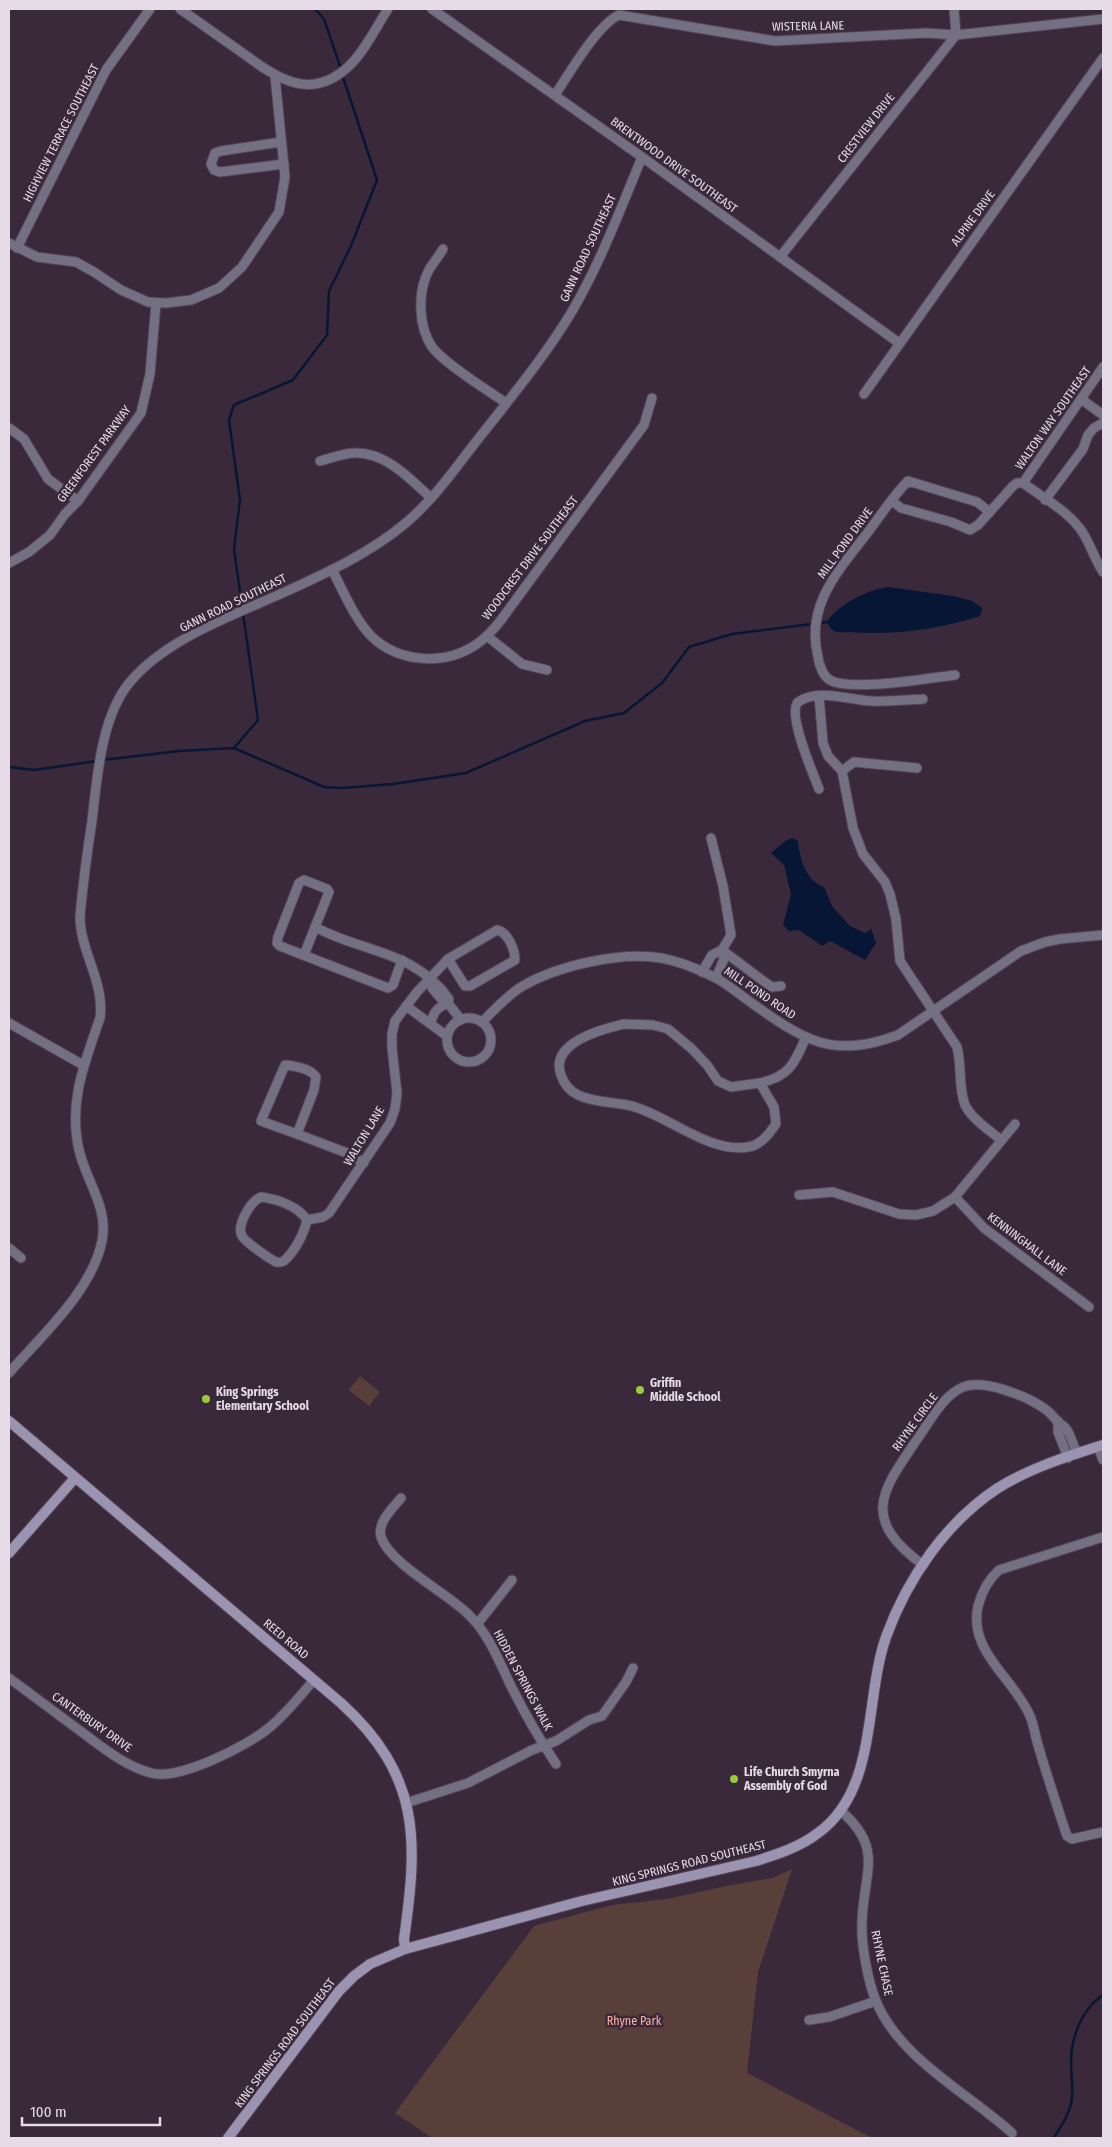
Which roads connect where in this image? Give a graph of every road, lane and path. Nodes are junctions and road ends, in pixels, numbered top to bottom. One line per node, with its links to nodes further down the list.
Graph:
1 (150, 9): 15 (street, HIGHVIEW TERRACE SOUTHEAST)
2 (180, 9): 9 (street)
3 (388, 9): 9 (street)
4 (432, 9): 10 (street, BRENTWOOD DRIVE SOUTHEAST)
5 (954, 9): 7 (street)
6 (1103, 19): 7 (street, WISTERIA LANE)
7 (956, 34): 10 (street, WISTERIA LANE); 17 (street, CRESTVIEW DRIVE)
8 (1103, 58): 19 (street, ALPINE DRIVE)
9 (275, 76): 11 (street)
10 (555, 95): 12 (street, BRENTWOOD DRIVE SOUTHEAST)
11 (281, 142): 13 (street); 13 (street)
12 (642, 157): 17 (street, BRENTWOOD DRIVE SOUTHEAST); 24 (street, GANN ROAD SOUTHEAST)
13 (284, 164): 18 (street)
14 (9, 243): 15 (street)
15 (17, 248): 18 (street)
16 (443, 249): 24 (street)
17 (780, 257): 19 (street, BRENTWOOD DRIVE SOUTHEAST)
18 (156, 303): 33 (street, GREENFOREST PARKWAY)
19 (899, 343): 21 (street, ALPINE DRIVE)
20 (1103, 367): 23 (street, WALTON WAY SOUTHEAST)
21 (864, 394)
22 (652, 398): 38 (street, WOODCREST DRIVE SOUTHEAST)
23 (1082, 399): 25 (street); 29 (street, WALTON WAY SOUTHEAST)
24 (506, 403): 30 (street, GANN ROAD SOUTHEAST)
25 (1103, 414)
26 (1103, 423): 32 (street)
27 (9, 428): 33 (street)
28 (320, 461): 30 (street)
29 (1023, 483): 32 (street, WALTON WAY SOUTHEAST); 34 (street, WALTON WAY SOUTHEAST)
30 (431, 498): 36 (street, GANN ROAD SOUTHEAST)
31 (892, 500): 34 (street, WALTON WAY SOUTHEAST); 34 (street, MILL POND DRIVE); 40 (street, MILL POND DRIVE)
32 (1045, 500): 37 (street, WALTON WAY SOUTHEAST)
33 (78, 501): 35 (street, GREENFOREST PARKWAY)
34 (989, 513)
35 (9, 563)
36 (332, 570): 38 (street, WOODCREST DRIVE SOUTHEAST); 66 (street, GANN ROAD SOUTHEAST)
37 (1103, 572)
38 (487, 636): 39 (street)
39 (547, 670)
40 (955, 675)
41 (819, 696): 42 (street); 44 (street); 45 (street)
42 (923, 699)
43 (917, 768): 44 (street)
44 (842, 771): 59 (street)
45 (819, 789)
46 (711, 838): 49 (street)
47 (315, 927): 50 (street); 50 (street); 52 (street)
48 (1103, 935): 59 (street, MILL POND ROAD)
49 (722, 950): 53 (street); 54 (street); 56 (street)
50 (304, 956): 52 (street)
51 (448, 959): 51 (street, WALTON LANE); 55 (street, WALTON LANE)
52 (402, 960): 55 (street)
53 (702, 972): 54 (street, MILL POND ROAD); 61 (street, MILL POND ROAD)
54 (716, 978): 65 (street, MILL POND ROAD)
55 (431, 979): 57 (street); 58 (street, WALTON LANE)
56 (780, 986)
57 (448, 1003): 60 (street); 62 (street)
58 (406, 1006): 62 (street); 71 (street, WALTON LANE)
59 (933, 1011): 65 (street, MILL POND ROAD); 70 (street)
60 (461, 1020): 61 (street); 64 (street)
61 (482, 1022): 64 (street)
62 (432, 1023): 64 (street)
63 (9, 1024): 66 (street)
64 (447, 1036)
65 (806, 1037): 67 (street)
66 (83, 1065): 78 (street, GANN ROAD SOUTHEAST)
67 (760, 1083): 67 (street)
68 (1015, 1124): 70 (street)
69 (297, 1134): 69 (street); 71 (street)
70 (1001, 1140): 73 (street)
71 (364, 1163): 74 (street, WALTON LANE)
72 (799, 1195): 73 (street)
73 (955, 1196): 77 (street, KENNINGHALL LANE)
74 (307, 1220): 74 (street)
75 (9, 1248): 76 (street)
76 (21, 1258)
77 (1089, 1306)
78 (9, 1373)
79 (9, 1421): 83 (street, REED ROAD)
80 (1101, 1446): 81 (street, KING SPRINGS ROAD SOUTHEAST); 82 (street)
81 (1072, 1456): 87 (street, KING SPRINGS ROAD SOUTHEAST); 87 (street, RHYNE CIRCLE)
82 (1103, 1460)
83 (75, 1478): 86 (street); 92 (street, REED ROAD)
84 (401, 1498): 89 (street, HIDDEN SPRINGS WALK)
85 (1103, 1537): 97 (street)
86 (9, 1552)
87 (923, 1565): 96 (street, KING SPRINGS ROAD SOUTHEAST)
88 (512, 1580): 89 (street)
89 (478, 1624): 93 (street, HIDDEN SPRINGS WALK)
90 (633, 1668): 93 (street)
91 (9, 1678): 92 (street, CANTERBURY DRIVE)
92 (314, 1680): 95 (street, REED ROAD)
93 (544, 1746): 94 (street, HIDDEN SPRINGS WALK); 95 (street)
94 (556, 1764)
95 (406, 1803): 98 (street, REED ROAD)
96 (841, 1811): 98 (street, KING SPRINGS ROAD SOUTHEAST); 99 (street, RHYNE CHASE)
97 (1103, 1832)
98 (405, 1949): 102 (street, KING SPRINGS ROAD SOUTHEAST)
99 (876, 2001): 100 (street); 101 (street, RHYNE CHASE)
100 (809, 2020)
101 (1012, 2133)
102 (228, 2138)

